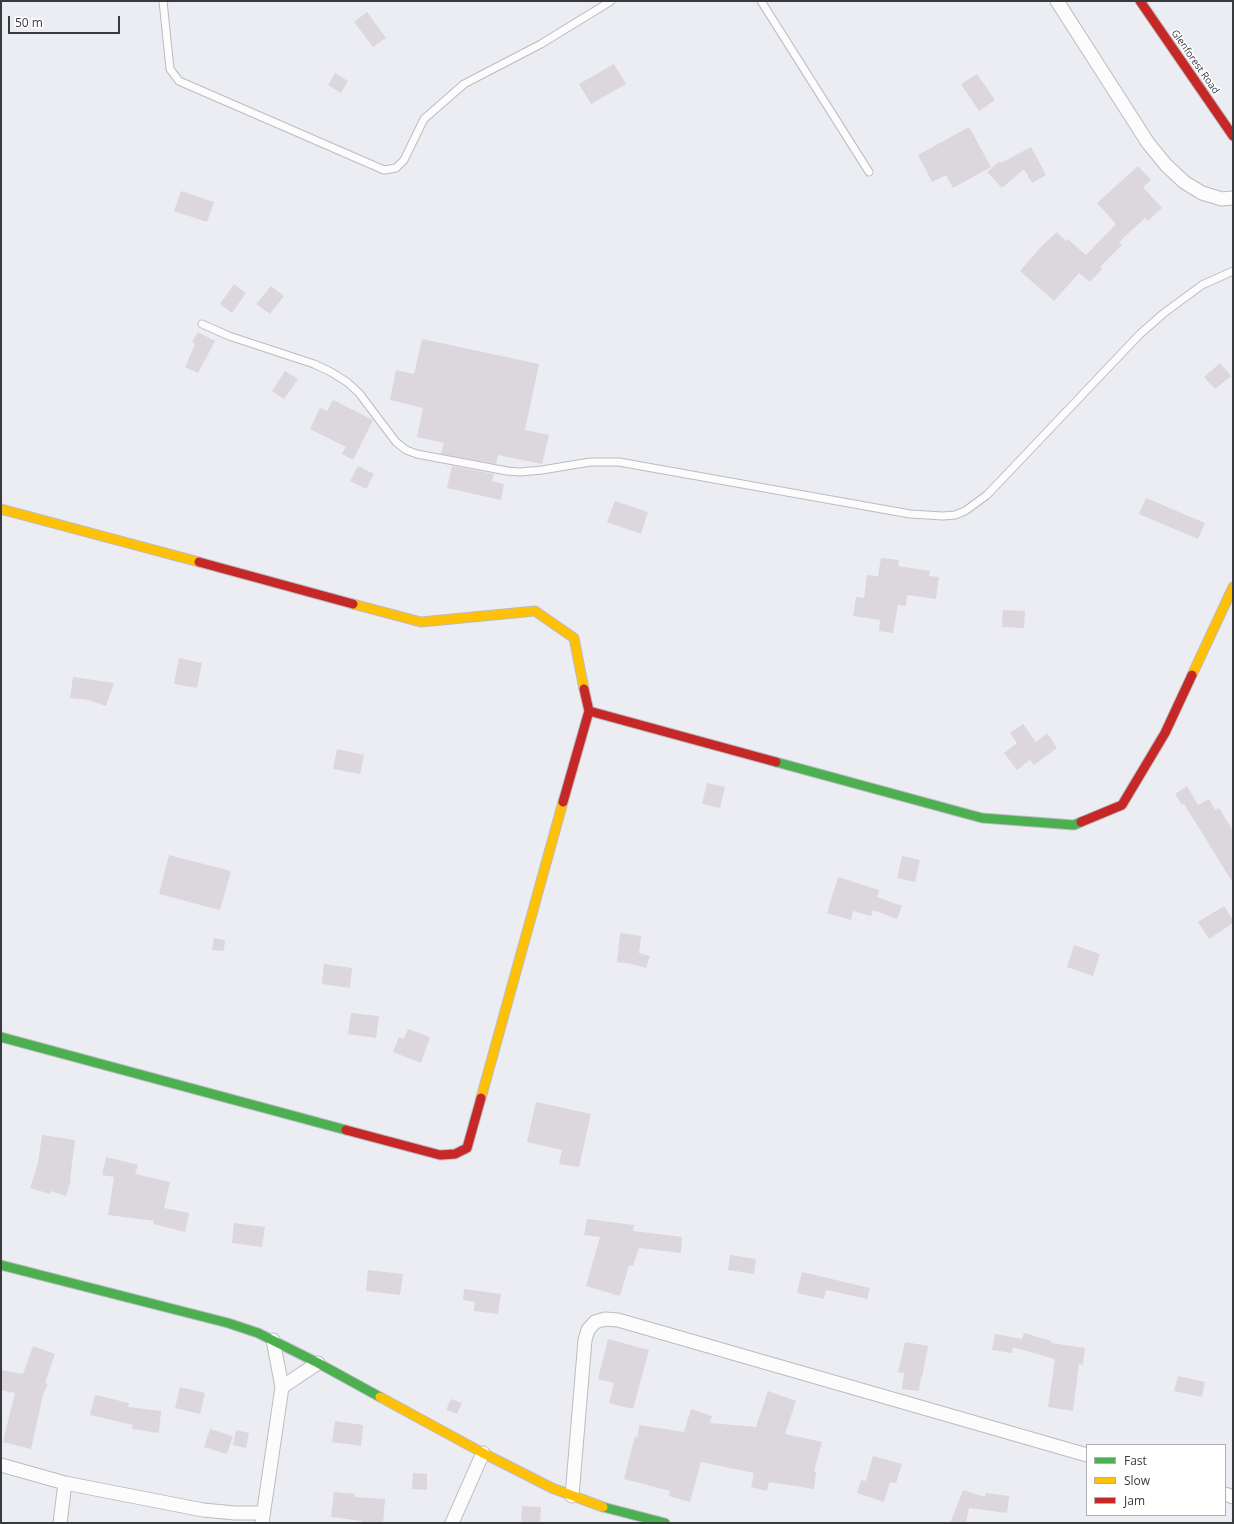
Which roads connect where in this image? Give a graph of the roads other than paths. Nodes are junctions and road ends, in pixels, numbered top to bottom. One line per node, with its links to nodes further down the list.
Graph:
1 (163, 1): 2 (lane)
2 (611, 1)
3 (761, 1): 7 (lane)
4 (1057, 1): 8 (street)
5 (1140, 1): 6 (street, Glenforest Road)
6 (1233, 136)
7 (869, 172)
8 (1233, 198)
9 (1233, 271): 10 (lane)
10 (202, 324)
11 (1, 509): 13 (street)
12 (1233, 587): 13 (street)
13 (589, 711): 14 (street)
14 (1, 1037)
15 (1, 1265): 16 (street)
16 (273, 1340): 17 (street); 18 (street)
17 (318, 1362): 18 (street); 19 (street)
18 (282, 1387): 24 (street)
19 (483, 1453): 23 (street); 27 (street)
20 (1086, 1455): 23 (street)
21 (1, 1465): 22 (street)
22 (65, 1483): 24 (street); 26 (street)
23 (572, 1496): 25 (street)
24 (262, 1518)
25 (651, 1521): 28 (street)
26 (60, 1523)
27 (452, 1523)
28 (665, 1523)

